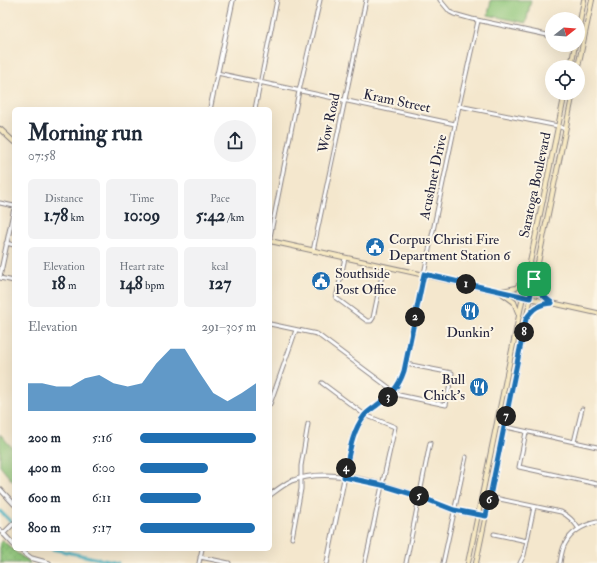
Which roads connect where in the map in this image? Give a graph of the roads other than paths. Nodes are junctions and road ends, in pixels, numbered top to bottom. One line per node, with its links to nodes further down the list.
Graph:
1 (233, 0): 12 (street)
2 (278, 0): 13 (street)
3 (320, 0): 14 (street)
4 (366, 0): 17 (street, Wow Road)
5 (440, 0): 9 (street)
6 (584, 0): 8 (main road)
7 (592, 0): 10 (main road)
8 (582, 12)
9 (478, 21): 11 (street); 18 (street, Acushnet Drive)
10 (585, 24)
11 (545, 35)
12 (217, 73): 13 (street, Kram Street); 19 (street)
13 (260, 83): 14 (street, Kram Street); 20 (street)
14 (299, 91): 17 (street, Kram Street); 29 (street)
15 (564, 100): 22 (main road, Saratoga Boulevard)
16 (571, 100): 24 (main road, Saratoga Boulevard)
17 (345, 101): 21 (street, Kram Street); 33 (street, Wow Road)
18 (459, 106): 21 (street, Acushnet Drive); 22 (street)
19 (210, 107)
20 (255, 107)
21 (455, 124): 36 (street, Acushnet Drive)
22 (558, 126): 24 (street); 38 (main road, Saratoga Boulevard)
23 (0, 129): 25 (main road)
24 (565, 129): 39 (main road, Saratoga Boulevard)
25 (12, 140)
26 (0, 203): 27 (street)
27 (12, 207)
28 (12, 217): 31 (street)
29 (272, 227)
30 (272, 241): 33 (main road)
31 (6, 243): 32 (street); 37 (street)
32 (12, 244)
33 (313, 251): 34 (main road)
34 (345, 258): 35 (main road); 35 (street)
35 (384, 266): 36 (main road)
36 (424, 274): 41 (main road); 50 (street, Acushnet Drive)
37 (0, 277): 40 (street)
38 (527, 277): 41 (main road); 42 (main road, Saratoga Boulevard)
39 (534, 279): 43 (main road, Saratoga Boulevard); 44 (main road)
40 (12, 281)
41 (500, 291): 42 (main road); 46 (main road)
42 (523, 297): 43 (main road); 46 (main road, Saratoga Boulevard)
43 (530, 298): 44 (main road); 47 (main road, Saratoga Boulevard)
44 (552, 303): 45 (main road); 47 (main road)
45 (597, 312)
46 (519, 318): 57 (main road, Saratoga Boulevard)
47 (526, 319): 58 (main road, Saratoga Boulevard)
48 (272, 324): 49 (street)
49 (296, 330): 52 (street); 53 (street)
50 (406, 364): 52 (street, Acushnet Drive); 52 (street)
51 (322, 383): 55 (street)
52 (394, 392): 55 (street, Acushnet Drive)
53 (272, 398)
54 (582, 409): 61 (street)
55 (365, 415): 64 (street, Acushnet Drive); 67 (street)
56 (308, 424): 65 (street)
57 (497, 425): 58 (street); 75 (main road, Saratoga Boulevard)
58 (504, 427): 59 (street); 71 (main road, Saratoga Boulevard)
59 (526, 432): 61 (street); 66 (street)
60 (430, 442): 70 (street)
61 (574, 442): 62 (street)
62 (597, 446)
63 (466, 457): 74 (street)
64 (344, 477): 65 (street); 67 (street); 92 (street, Acushnet Drive)
65 (301, 478): 69 (street); 83 (street)
66 (597, 484)
67 (382, 485): 70 (street); 93 (street)
68 (0, 489): 72 (street)
69 (272, 493)
70 (418, 496): 74 (street); 94 (street)
71 (490, 497): 73 (street); 76 (main road, Saratoga Boulevard)
72 (12, 502)
73 (534, 507): 79 (street); 84 (street)
74 (454, 510): 75 (street); 95 (street)
75 (478, 514): 76 (street); 96 (main road, Saratoga Boulevard)
76 (486, 516): 97 (main road, Saratoga Boulevard)
77 (597, 522): 79 (street)
78 (12, 525): 80 (street)
79 (579, 529): 99 (street)
80 (2, 532): 82 (street); 85 (street)
81 (494, 534): 84 (street)
82 (0, 537)
83 (292, 538)
84 (527, 541): 98 (street)
85 (12, 542)
86 (22, 551): 89 (street)
87 (202, 551): 88 (street)
88 (200, 557): 90 (street); 91 (street)
89 (49, 563)
90 (199, 563)
91 (229, 563)
92 (327, 563)
93 (365, 563)
94 (406, 563)
95 (443, 563)
96 (468, 563)
97 (476, 563)
98 (520, 563)
99 (560, 563)

